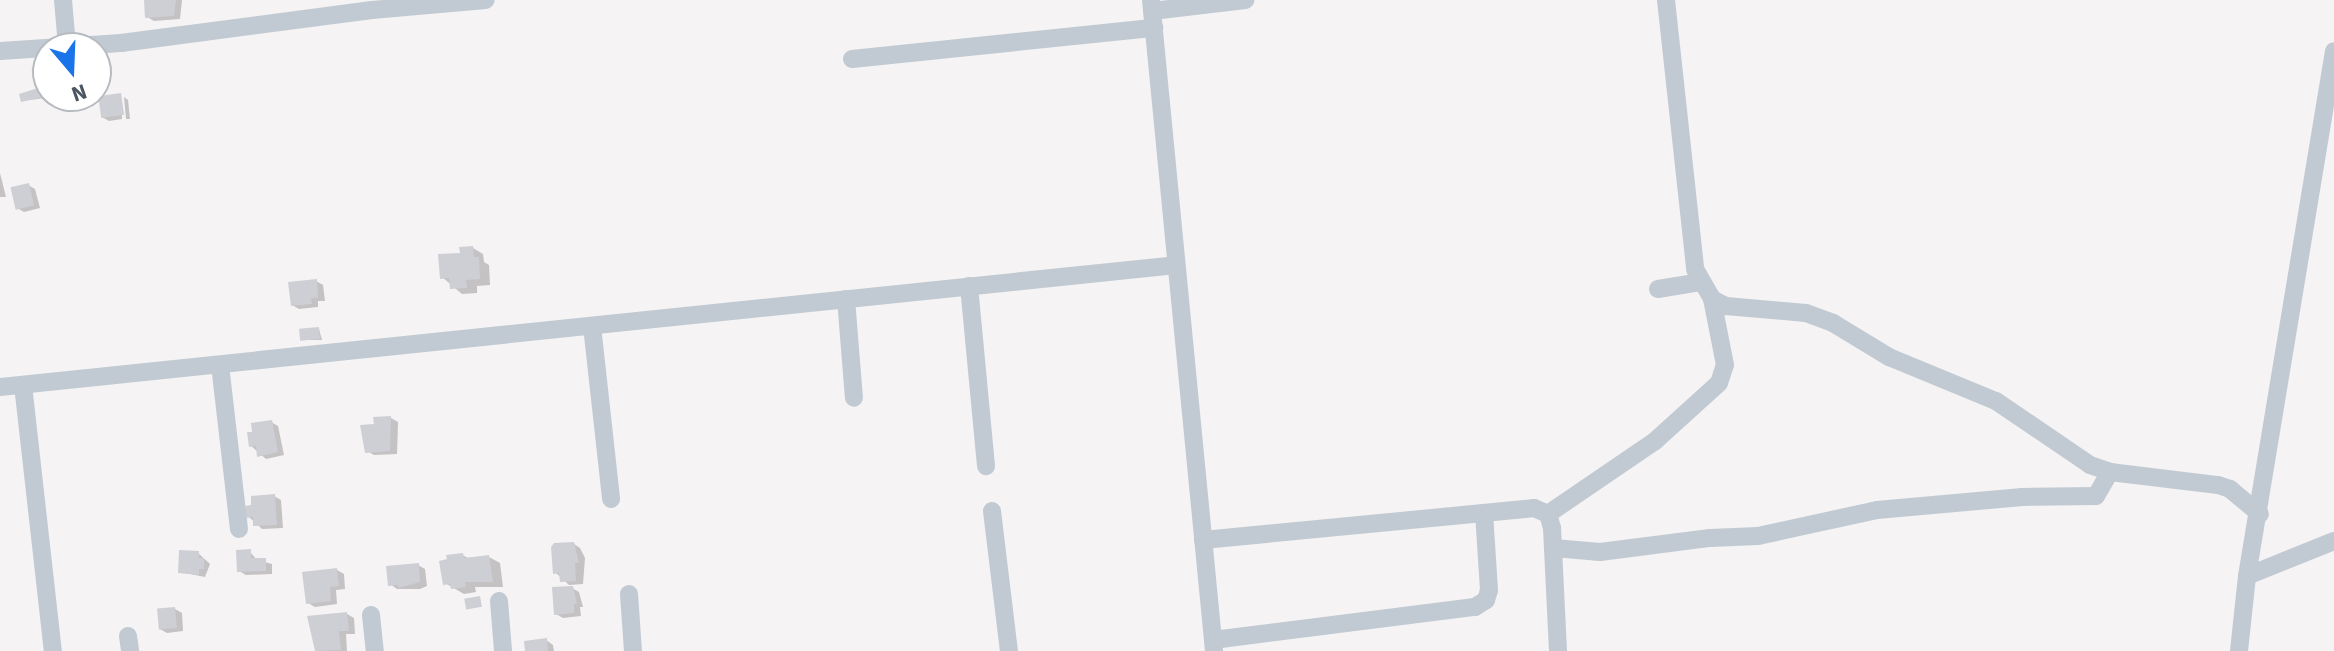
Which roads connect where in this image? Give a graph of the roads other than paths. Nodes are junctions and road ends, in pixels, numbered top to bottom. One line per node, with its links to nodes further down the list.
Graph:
1 (63, 0): 7 (street)
2 (486, 0): 5 (street)
3 (1245, 0): 6 (street)
4 (1666, 0): 14 (street)
5 (360, 6): 8 (street)
6 (1152, 13): 12 (street); 13 (street)
7 (66, 32)
8 (112, 44)
9 (32, 49): 10 (street)
10 (0, 51)
11 (2334, 51): 30 (street)
12 (852, 59)
13 (1176, 265): 15 (street); 32 (street)
14 (1701, 282): 16 (street); 18 (street)
15 (969, 286): 17 (street); 24 (street)
16 (1658, 289)
17 (846, 299): 19 (street); 23 (street)
18 (1712, 299): 25 (street); 29 (street)
19 (592, 326): 20 (street); 26 (street)
20 (220, 365): 21 (street); 31 (street)
21 (23, 385): 22 (street); 40 (street)
22 (0, 387)
23 (854, 398)
24 (986, 466)
25 (2110, 472): 30 (street); 34 (street)
26 (611, 499)
27 (992, 511): 44 (street)
28 (1484, 513): 29 (street); 32 (street); 39 (street)
29 (1548, 514): 34 (street)
30 (2260, 514): 35 (street)
31 (239, 529)
32 (1203, 540): 39 (street)
33 (2334, 541): 35 (street)
34 (1554, 548): 45 (street)
35 (2247, 576): 46 (street)
36 (629, 594): 43 (street)
37 (499, 601): 42 (street)
38 (371, 615): 41 (street)
39 (1213, 646)
40 (53, 651)
41 (375, 651)
42 (503, 651)
43 (633, 651)
44 (1009, 651)
45 (1558, 651)
46 (2239, 651)

